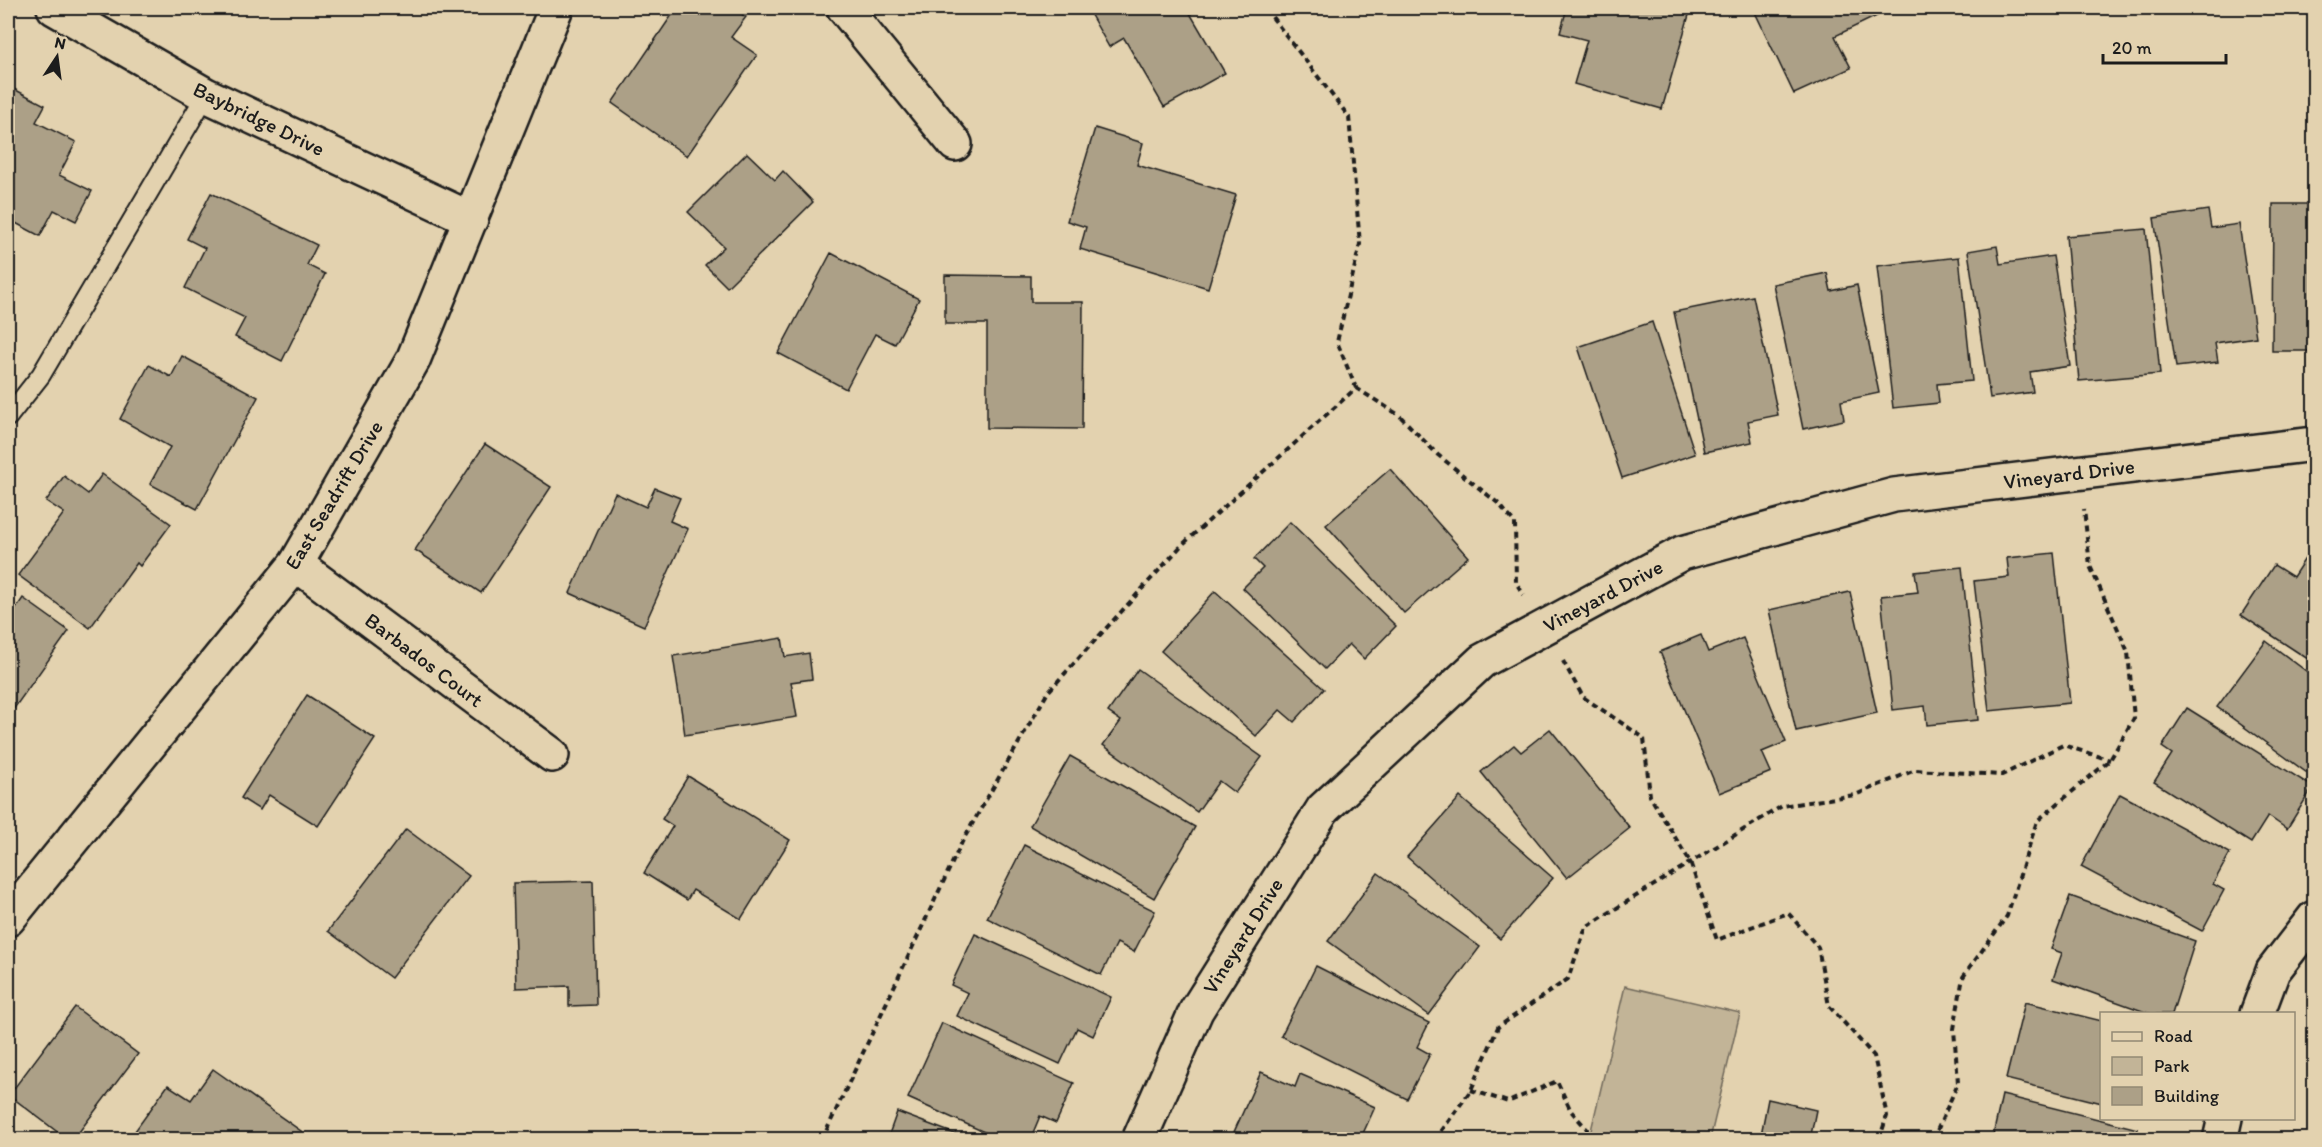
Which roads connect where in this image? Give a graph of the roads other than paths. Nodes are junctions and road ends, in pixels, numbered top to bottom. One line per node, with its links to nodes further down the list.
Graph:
1 (54, 8): 4 (street, Baybridge Drive)
2 (556, 8): 6 (street, East Seadrift Drive)
3 (844, 8): 5 (street)
4 (206, 95): 6 (street, Baybridge Drive); 7 (lane)
5 (955, 144)
6 (471, 219): 9 (street, East Seadrift Drive)
7 (8, 417)
8 (2314, 444): 15 (street, Vineyard Drive)
9 (296, 564): 10 (street, Barbados Court); 12 (street, East Seadrift Drive)
10 (552, 755)
11 (2314, 918): 13 (street)
12 (8, 919)
13 (2258, 1012)
14 (2225, 1120): 16 (street)
15 (1139, 1140)
16 (2220, 1140)

